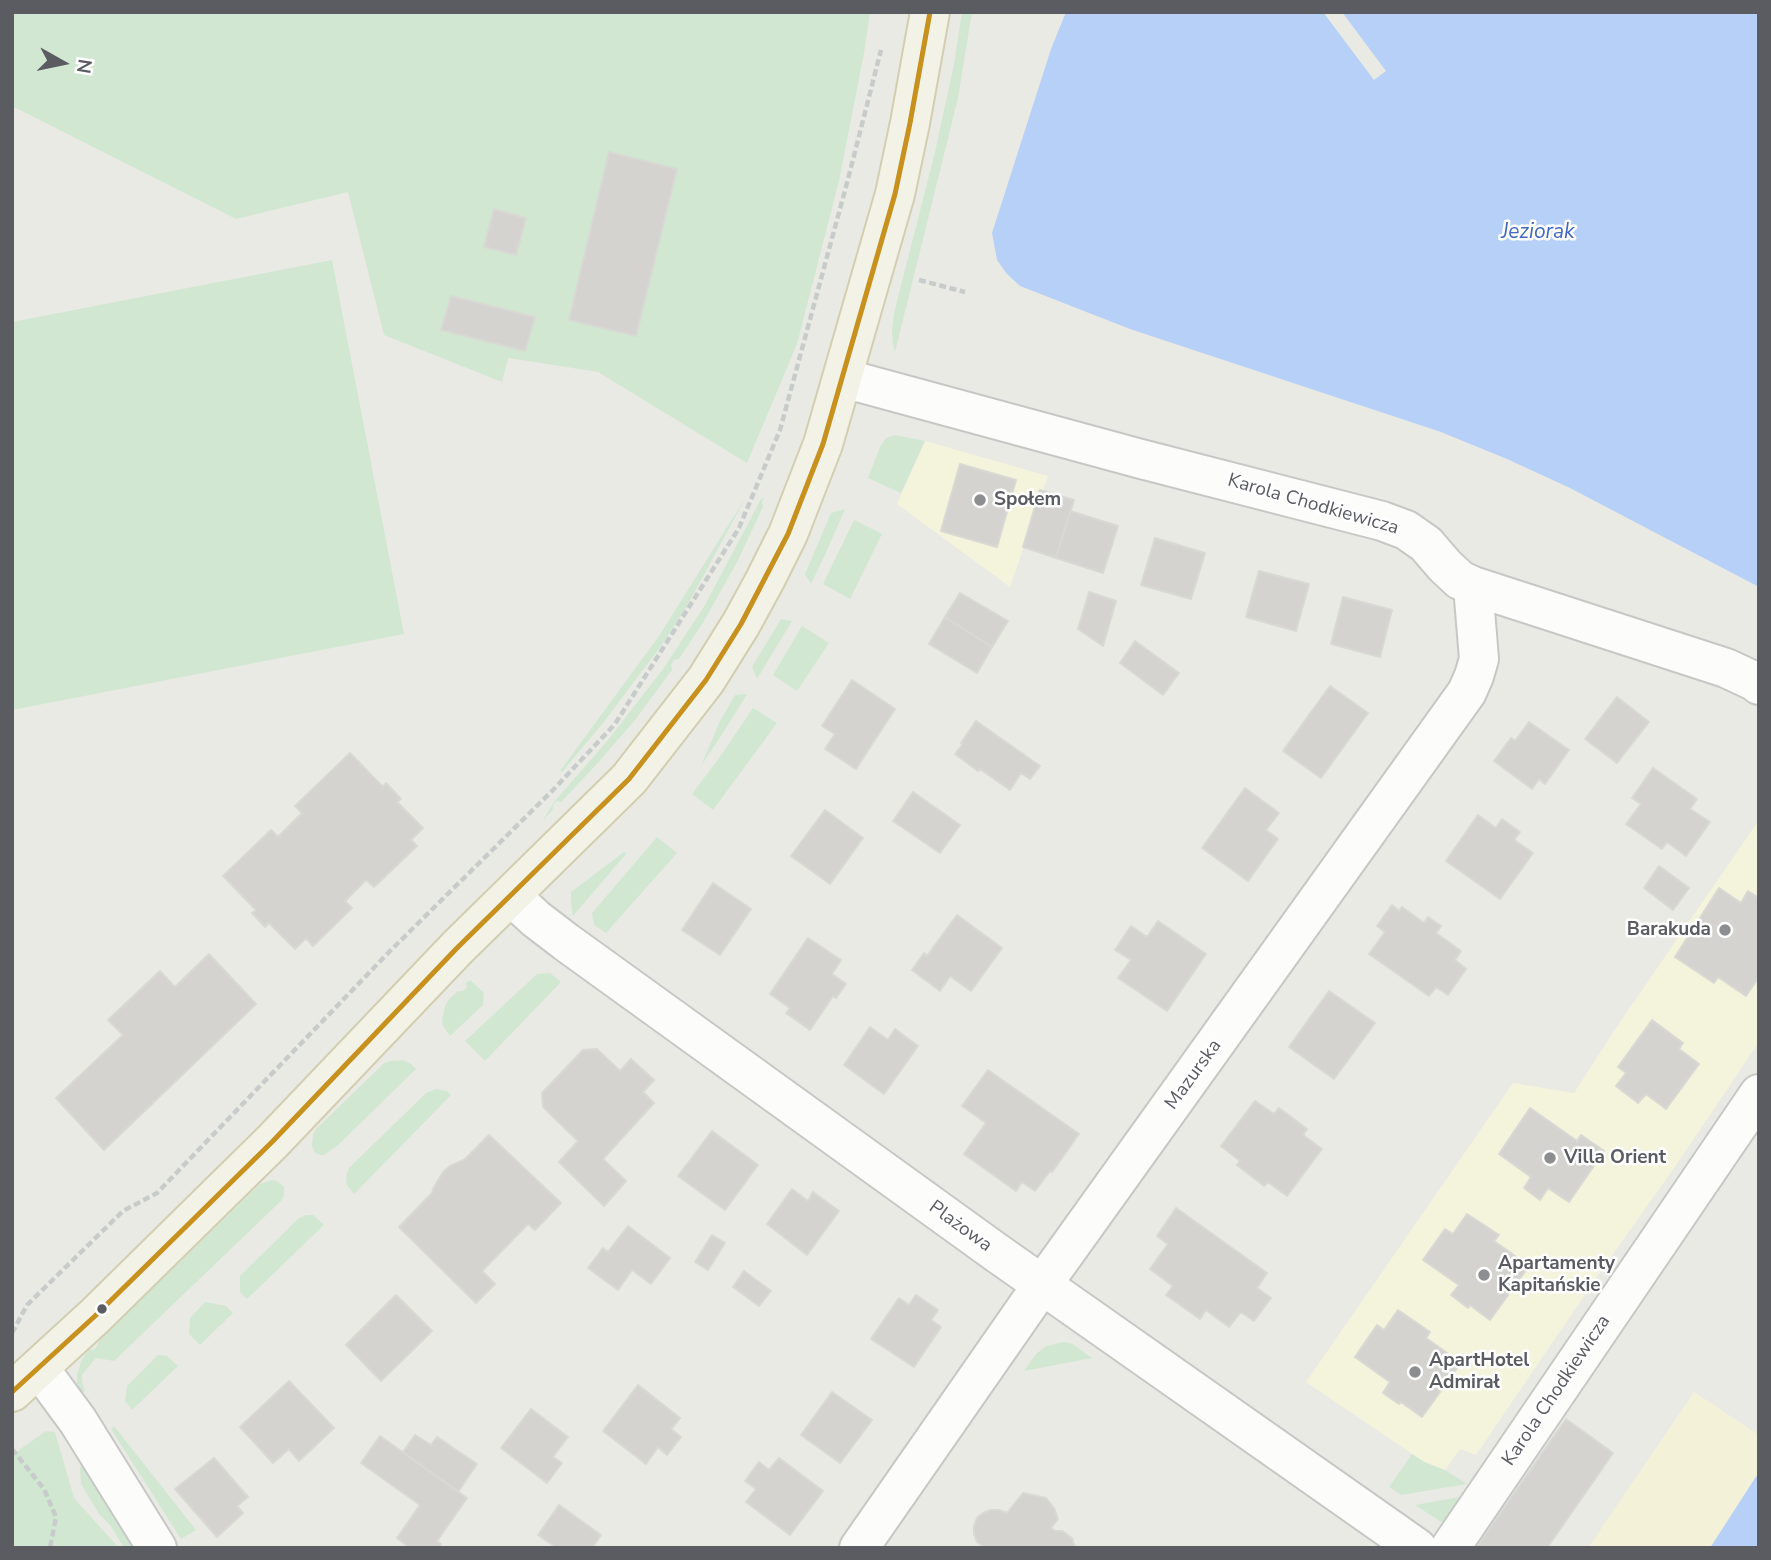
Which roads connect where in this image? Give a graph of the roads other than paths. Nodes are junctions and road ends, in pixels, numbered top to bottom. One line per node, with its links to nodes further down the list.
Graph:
1 (930, 12): 2 (main road)
2 (843, 378): 3 (street, Karola Chodkiewicza); 5 (main road)
3 (1473, 586): 4 (street, Karola Chodkiewicza); 7 (street, Mazurska)
4 (1759, 685)
5 (511, 896): 7 (street, Plażowa); 8 (main road)
6 (1759, 1094): 12 (street, Karola Chodkiewicza)
7 (1042, 1285): 10 (street, Mazurska); 11 (street, Plażowa)
8 (26, 1380): 9 (street)
9 (157, 1548)
10 (859, 1548)
11 (1417, 1548)
12 (1450, 1548)

